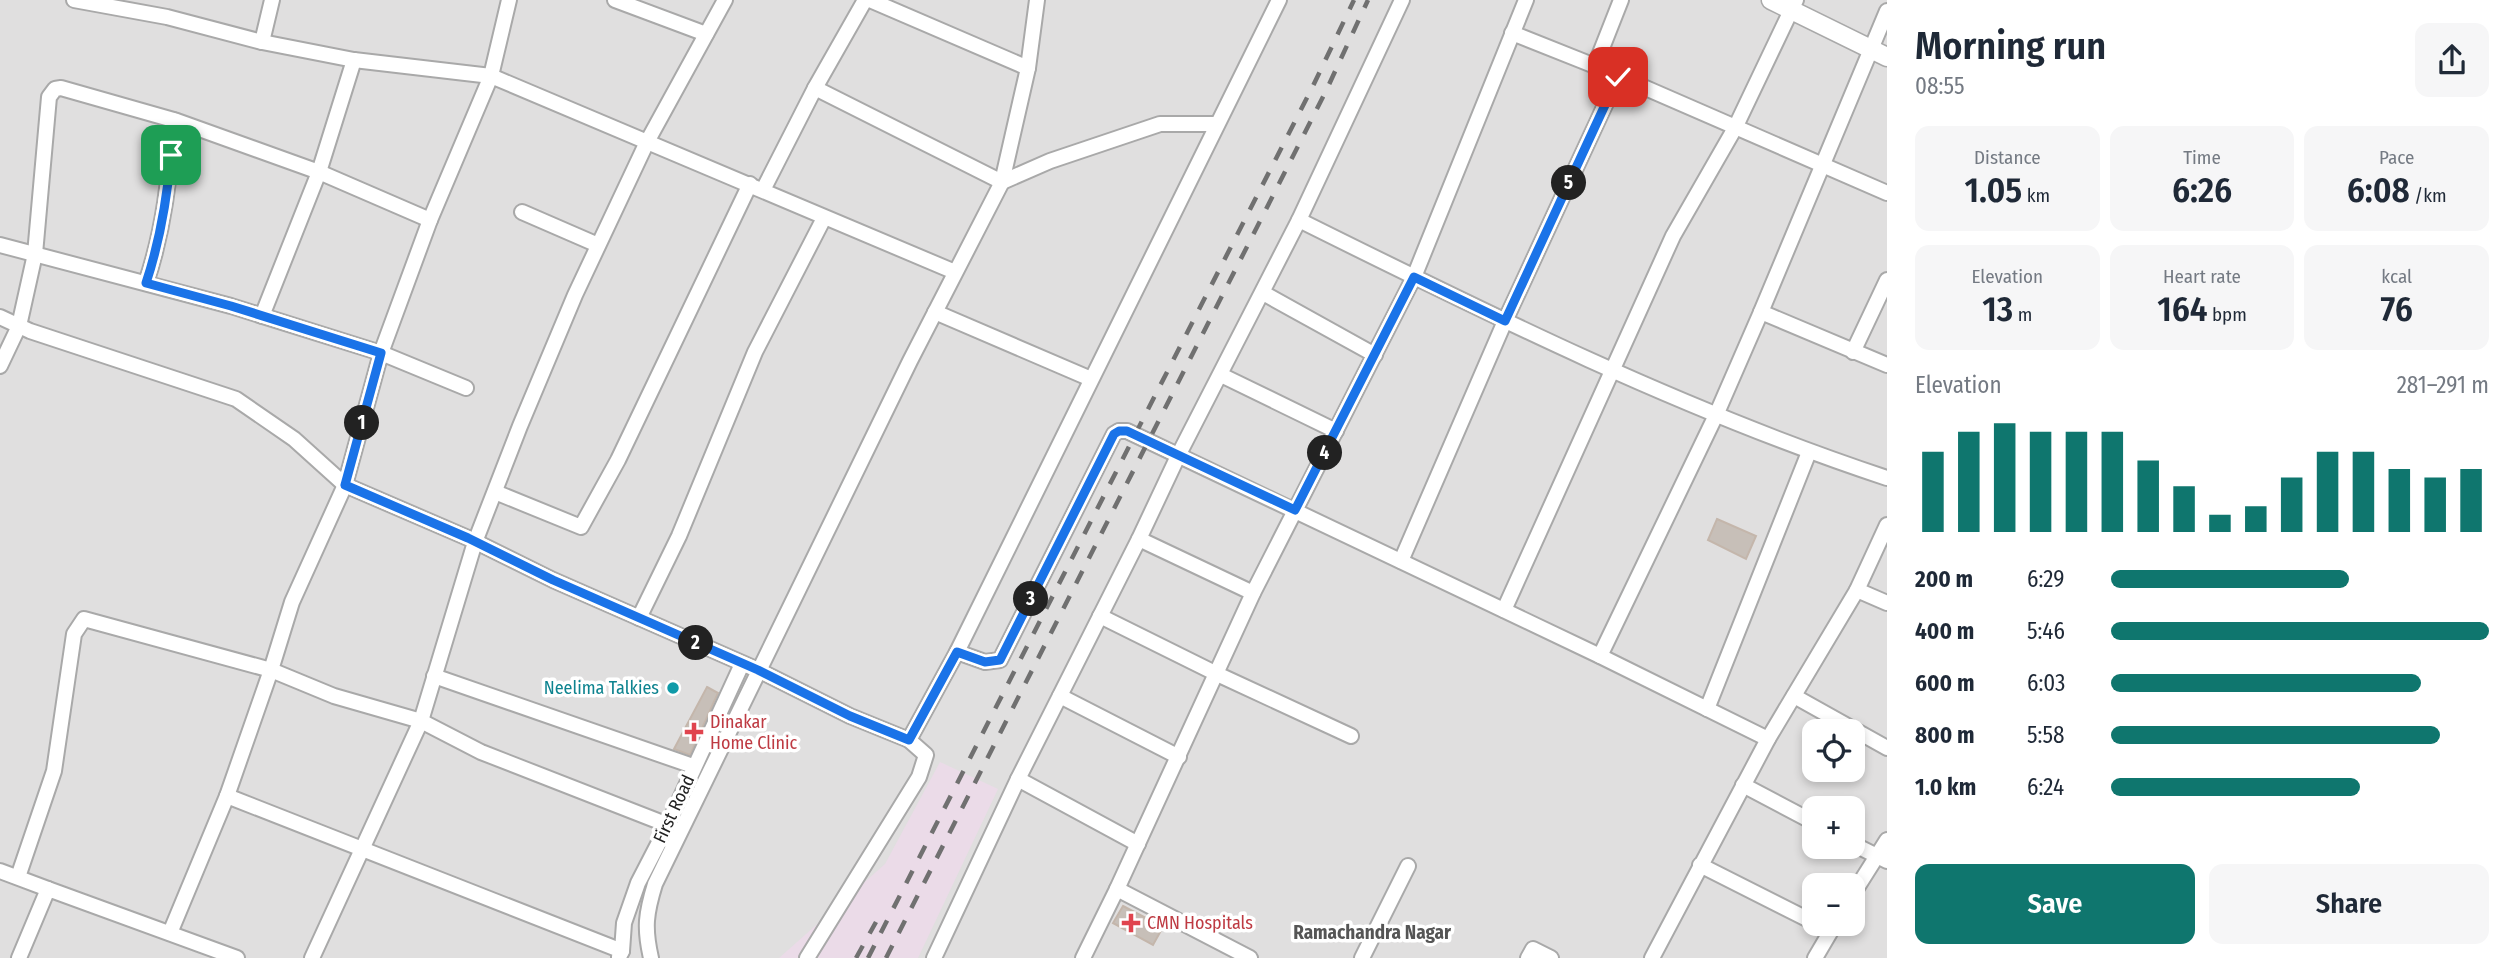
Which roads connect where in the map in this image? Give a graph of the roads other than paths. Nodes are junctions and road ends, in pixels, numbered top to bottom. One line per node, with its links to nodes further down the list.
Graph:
1 (74, 0): 18 (street)
2 (272, 0): 18 (street)
3 (509, 0): 23 (street)
4 (615, 0): 17 (street)
5 (725, 0): 17 (street)
6 (865, 0): 25 (street)
7 (870, 0): 22 (street)
8 (1037, 0): 22 (street)
9 (1279, 0): 27 (street)
10 (1402, 0): 38 (street)
11 (1526, 0): 16 (street)
12 (1621, 0): 21 (street)
13 (1771, 0): 14 (street)
14 (1794, 4): 19 (street); 28 (street)
15 (1887, 11): 19 (street)
16 (1512, 33): 21 (street); 43 (street)
17 (706, 34): 29 (street)
18 (262, 43): 20 (street)
19 (1879, 53): 30 (street)
20 (354, 60): 23 (street); 31 (street)
21 (1595, 66): 24 (street)
22 (1028, 68): 32 (street)
23 (491, 76): 29 (street); 37 (street)
24 (1618, 77): 28 (street); 51 (street)
25 (815, 88): 32 (street); 33 (street)
26 (173, 120): 31 (street); 41 (street); 45 (street)
27 (1217, 124): 32 (street); 60 (street)
28 (1735, 128): 30 (street); 58 (street)
29 (647, 142): 33 (street); 40 (street)
30 (1821, 166): 34 (street); 48 (street)
31 (318, 172): 37 (street); 49 (street)
32 (1002, 181): 42 (street)
33 (756, 187): 36 (street); 68 (street)
34 (1887, 193)
35 (522, 212): 40 (street)
36 (824, 218): 42 (street); 79 (street)
37 (430, 220): 54 (street)
38 (1299, 220): 43 (street); 46 (street)
39 (0, 245): 41 (street)
40 (598, 245): 68 (street)
41 (35, 254): 45 (street); 52 (street)
42 (956, 272): 47 (street)
43 (1414, 277): 51 (street); 55 (street)
44 (1887, 281): 53 (street)
45 (146, 283): 49 (street)
46 (1263, 293): 55 (street); 59 (street)
47 (935, 312): 60 (street); 84 (street)
48 (1761, 312): 53 (street); 62 (street)
49 (262, 316): 54 (street)
50 (0, 317): 52 (street)
51 (1505, 321): 58 (street); 73 (street)
52 (19, 326): 57 (street); 67 (street)
53 (1853, 352): 56 (street)
54 (381, 353): 61 (street); 67 (street)
55 (1375, 355): 63 (street)
56 (1887, 365)
57 (0, 366)
58 (1612, 370): 62 (street); 77 (street)
59 (1221, 375): 63 (street); 65 (street)
60 (1091, 379): 80 (street)
61 (466, 388)
62 (1717, 414): 64 (street); 81 (street)
63 (1336, 431): 69 (street)
64 (1809, 452): 66 (street); 89 (street)
65 (1179, 454): 69 (street); 71 (street); 80 (street)
66 (1887, 478)
67 (345, 485): 72 (street); 83 (street)
68 (495, 492): 72 (street)
69 (1295, 510): 73 (street); 75 (street)
70 (1887, 525): 74 (street)
71 (1139, 539): 75 (street); 78 (street)
72 (475, 542): 79 (street); 86 (street)
73 (1401, 561): 77 (street)
74 (1857, 590): 76 (street); 88 (street)
75 (1253, 593): 85 (street)
76 (1887, 603)
77 (1504, 610): 81 (street)
78 (1101, 616): 85 (street); 87 (street)
79 (639, 618): 82 (street)
80 (957, 652): 93 (street)
81 (1600, 656): 89 (street)
82 (742, 664): 84 (street); 96 (street, First Road)
83 (271, 670): 90 (street); 99 (street); 110 (street)
84 (758, 670): 93 (street); 121 (street)
85 (1217, 674): 91 (street); 95 (street)
86 (434, 676): 90 (street); 96 (street)
87 (1060, 696): 95 (street); 97 (street)
88 (1794, 696): 92 (street); 94 (street)
89 (1707, 709): 92 (street)
90 (421, 721): 101 (street); 104 (street)
91 (1351, 736)
92 (1768, 738): 98 (street)
93 (909, 740): 122 (street)
94 (1887, 748)
95 (1179, 757): 103 (street)
96 (694, 766): 101 (street, First Road)
97 (1018, 779): 103 (street); 123 (street)
98 (1743, 785): 100 (street); 107 (street)
99 (227, 796): 104 (street); 115 (street)
100 (1802, 816)
101 (668, 825): 117 (street, First Road)
102 (1887, 840): 106 (street)
103 (1138, 844): 113 (street)
104 (361, 850): 117 (street); 120 (street)
105 (1865, 850): 106 (street)
106 (1882, 859): 111 (street)
107 (1700, 865): 114 (street); 129 (street)
108 (1408, 866): 126 (street)
109 (0, 870): 110 (street)
110 (18, 877): 112 (street)
111 (1865, 880)
112 (48, 889): 115 (street); 118 (street)
113 (1117, 889): 124 (street); 125 (street)
114 (1802, 916)
115 (170, 933): 119 (street)
116 (1828, 936): 130 (street)
117 (620, 954)
118 (19, 958)
119 (237, 958)
120 (312, 958)
121 (652, 958)
122 (807, 958)
123 (934, 958)
124 (1083, 958)
125 (1250, 958)
126 (1362, 958)
127 (1528, 958): 128 (street)
128 (1551, 958)
129 (1652, 958)
130 (1815, 958)

